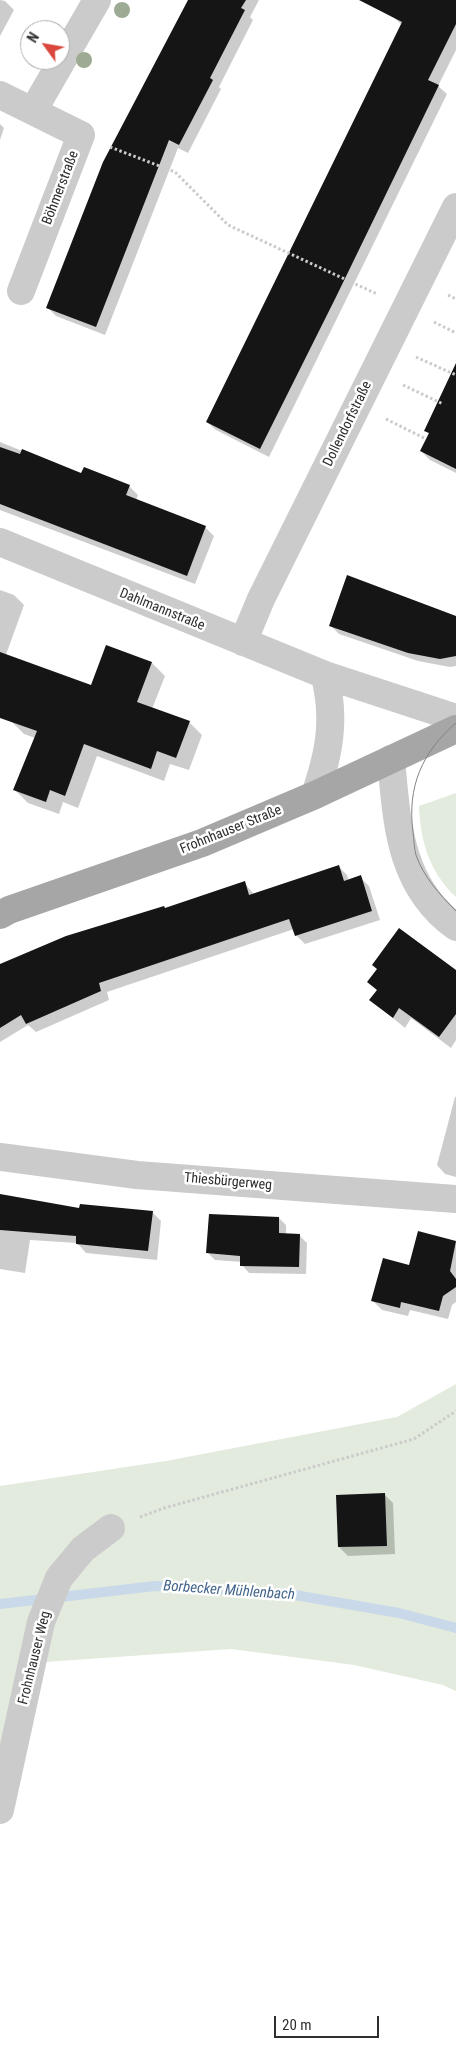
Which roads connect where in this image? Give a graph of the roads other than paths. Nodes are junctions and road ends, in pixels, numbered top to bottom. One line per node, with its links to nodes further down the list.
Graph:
1 (97, 0): 3 (street)
2 (0, 95): 3 (street, Böhmerstraße)
3 (33, 111): 5 (street, Böhmerstraße)
4 (456, 207): 7 (street, Dollendorfstraße)
5 (21, 291)
6 (0, 542): 7 (street, Dahlmannstraße)
7 (243, 642): 8 (street, Dahlmannstraße)
8 (325, 675): 9 (street, Dahlmannstraße); 12 (street)
9 (456, 718)
10 (456, 729): 11 (main road, Frohnhauser Straße)
11 (391, 759): 12 (main road, Frohnhauser Straße); 14 (street)
12 (314, 795): 13 (main road, Frohnhauser Straße)
13 (0, 915)
14 (456, 927)
15 (0, 1157): 16 (street, Thiesbürgerweg)
16 (456, 1199)
17 (111, 1528): 18 (street, Frohnhauser Weg)
18 (0, 1810)

